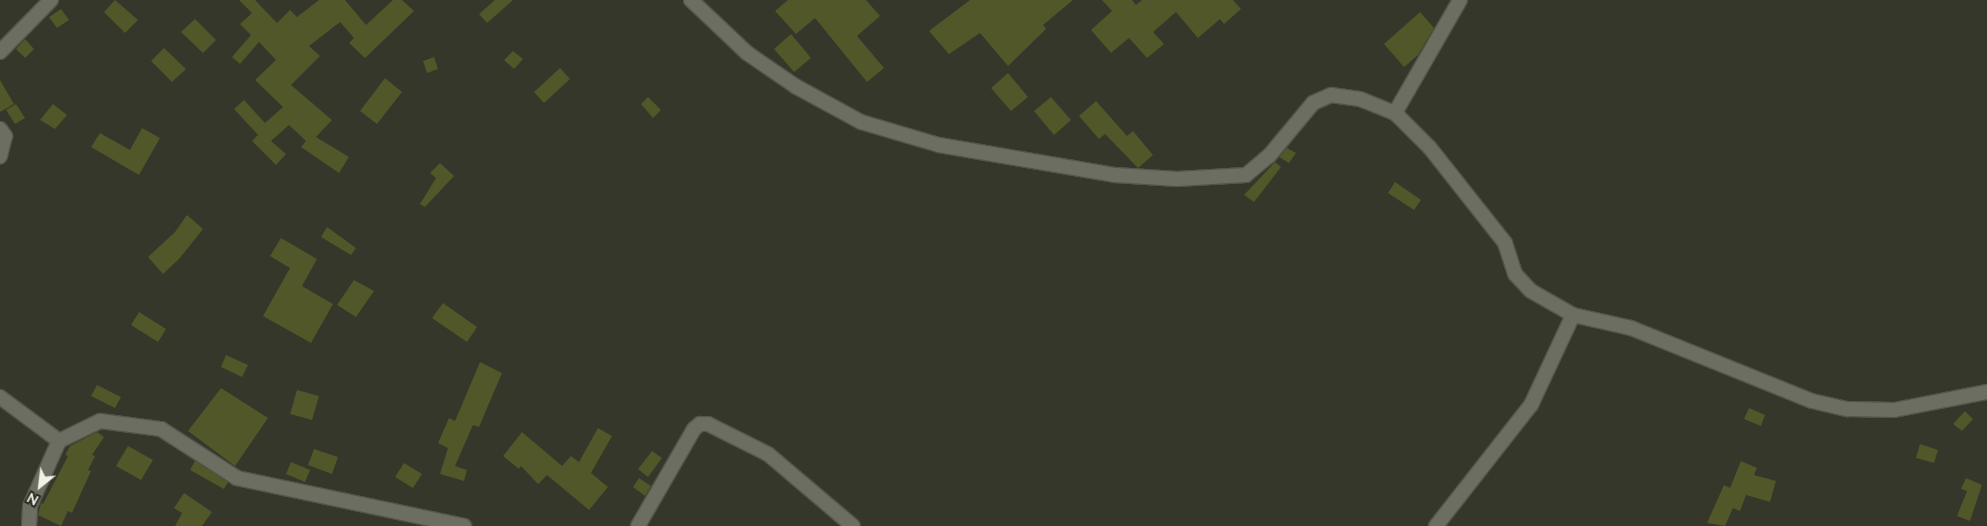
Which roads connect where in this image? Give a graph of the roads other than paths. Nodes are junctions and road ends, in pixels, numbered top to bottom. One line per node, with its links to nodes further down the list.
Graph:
1 (51, 0): 4 (street)
2 (691, 0): 5 (street)
3 (1460, 0): 5 (street)
4 (0, 52)
5 (1395, 113): 8 (street)
6 (0, 129): 7 (street)
7 (0, 156)
8 (1573, 315): 9 (street); 16 (street)
9 (1987, 392)
10 (0, 398): 11 (street)
11 (59, 441): 12 (street); 13 (street)
12 (29, 526)
13 (464, 526)
14 (638, 526): 15 (street)
15 (853, 526)
16 (1436, 526)

